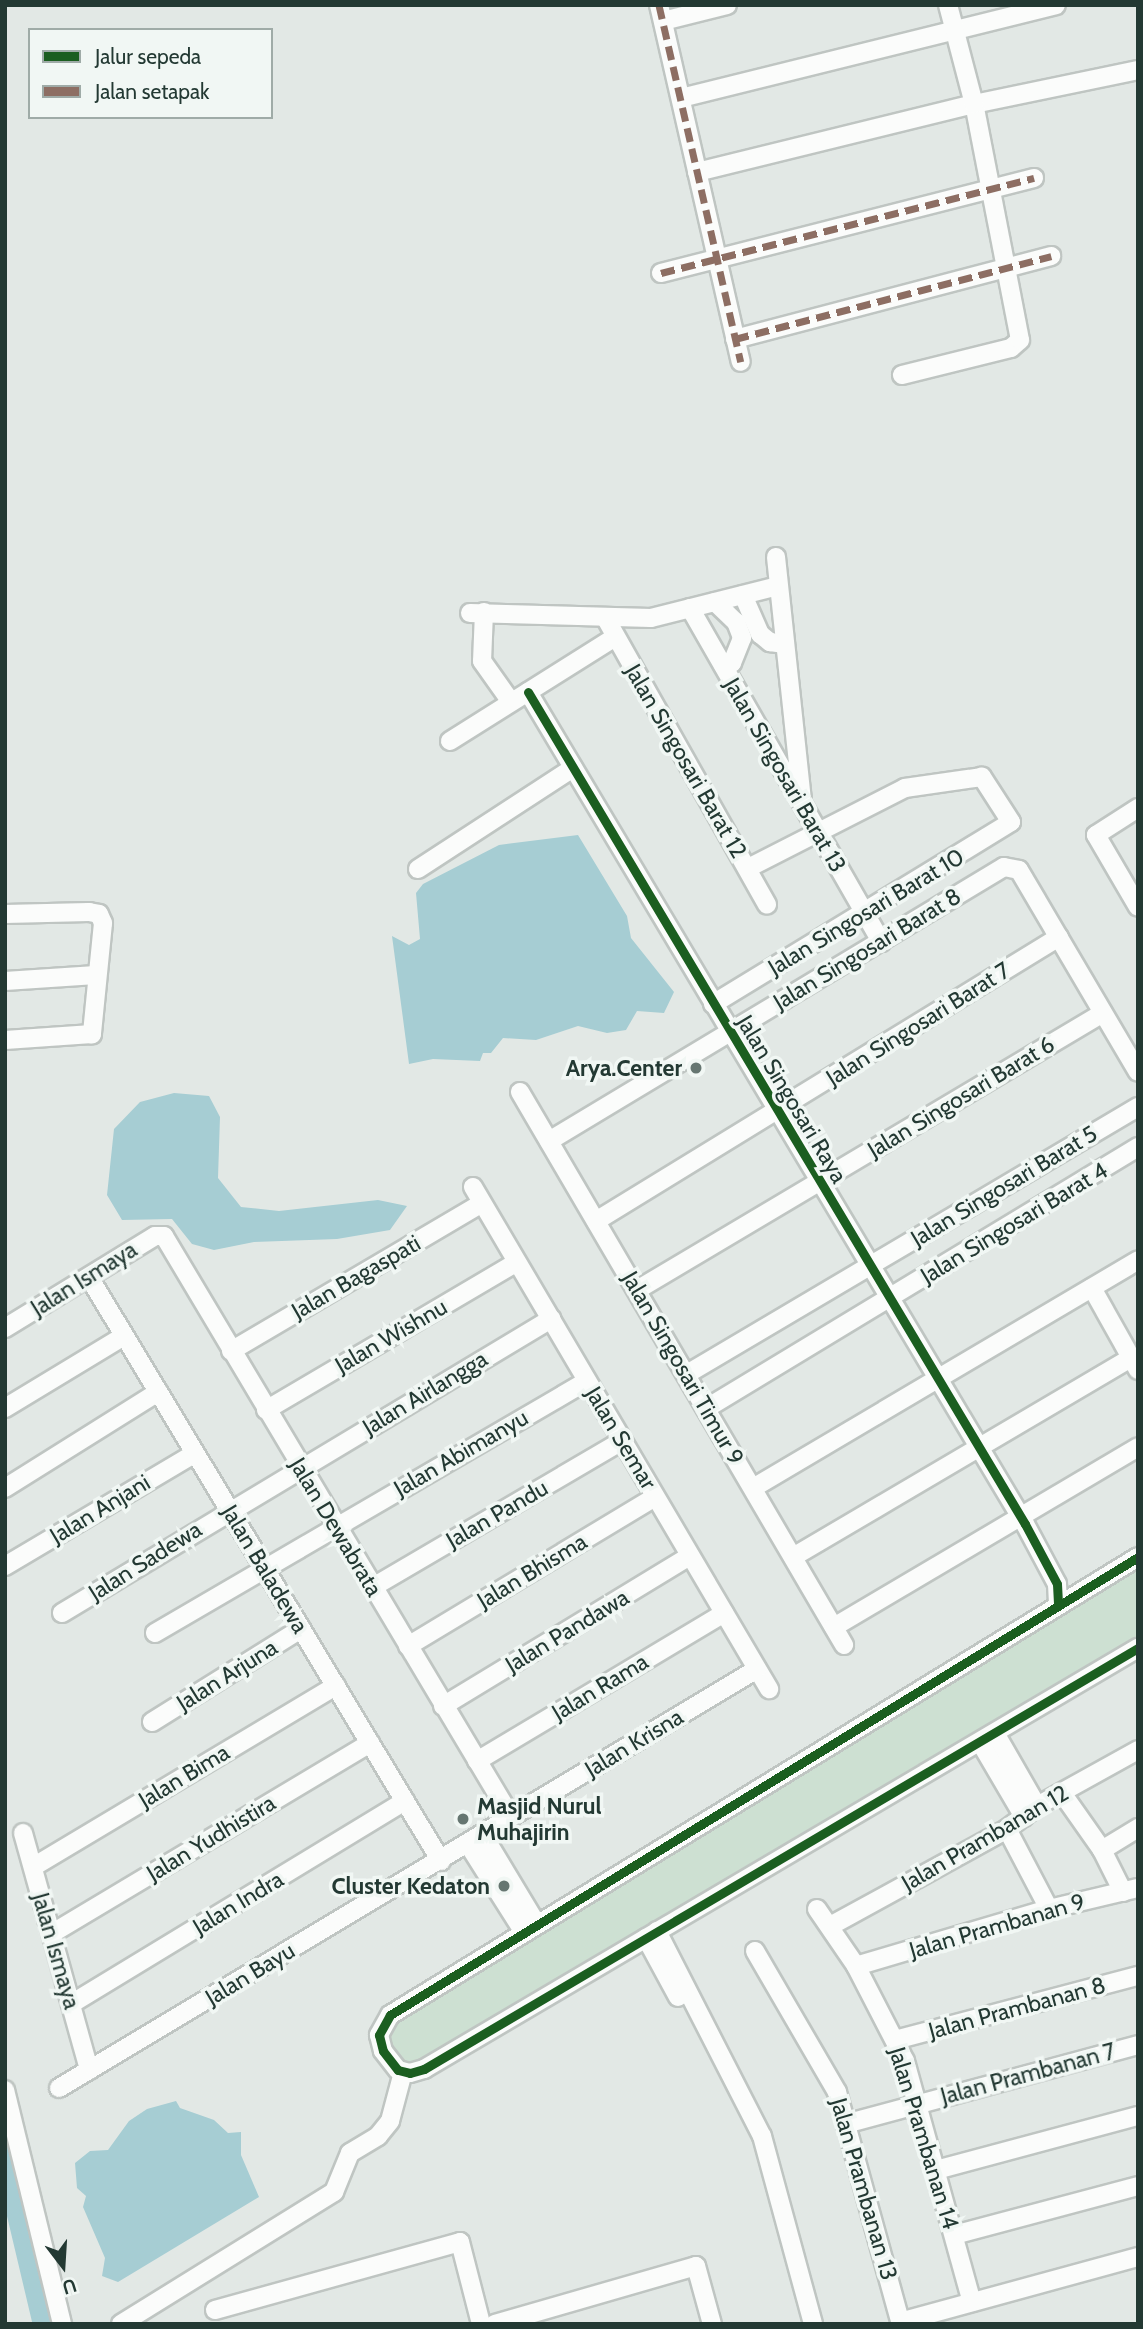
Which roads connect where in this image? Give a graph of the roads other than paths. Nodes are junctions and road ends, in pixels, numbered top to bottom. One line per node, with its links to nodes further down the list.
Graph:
1 (727, 5): 4 (street)
2 (948, 5): 5 (street)
3 (1056, 5): 5 (street)
4 (661, 13): 7 (street)
5 (955, 33): 7 (street); 8 (street)
6 (1138, 70): 8 (street)
7 (681, 98): 9 (street)
8 (974, 104): 9 (street); 11 (street)
9 (697, 172): 13 (street)
10 (1034, 178): 11 (street)
11 (992, 189): 13 (street); 14 (street)
12 (1051, 256): 14 (street)
13 (715, 259): 15 (street); 16 (street)
14 (1008, 268): 16 (street); 18 (street)
15 (661, 273)
16 (735, 339): 17 (street)
17 (741, 362)
18 (902, 375)
19 (776, 557): 20 (street)
20 (778, 586): 21 (street); 26 (street)
21 (743, 595): 22 (street); 26 (street)
22 (715, 602): 23 (street); 27 (street)
23 (690, 608): 24 (street); 27 (street, Jalan Singosari Barat 13)
24 (606, 617): 25 (street, Jalan Singosari Barat 12); 29 (street)
25 (615, 637): 28 (street); 37 (street, Jalan Singosari Barat 12)
26 (785, 644): 30 (street)
27 (723, 666): 31 (street, Jalan Singosari Barat 13)
28 (528, 692): 29 (street); 33 (street, Jalan Singosari Raya)
29 (511, 702): 32 (street)
30 (794, 729): 31 (street); 34 (street)
31 (765, 740): 34 (street, Jalan Singosari Barat 13)
32 (450, 741)
33 (573, 768): 38 (street); 47 (street, Jalan Singosari Raya)
34 (803, 806): 36 (street, Jalan Singosari Barat 13)
35 (1138, 808): 39 (street)
36 (818, 832): 37 (street); 41 (street, Jalan Singosari Barat 13); 41 (street, Jalan Singosari Barat 10)
37 (748, 868): 40 (street, Jalan Singosari Barat 12)
38 (418, 869)
39 (1135, 895)
40 (767, 904)
41 (864, 913): 44 (street, Jalan Singosari Barat 13); 47 (street, Jalan Singosari Barat 10)
42 (5, 914): 45 (street)
43 (1059, 937): 44 (street, Jalan Singosari Barat 8); 48 (street); 54 (street, Jalan Singosari Barat 7)
44 (881, 942): 49 (street, Jalan Singosari Barat 8)
45 (96, 975): 46 (street); 50 (street)
46 (5, 981)
47 (713, 1004): 49 (street, Jalan Singosari Raya)
48 (1103, 1013): 51 (street); 57 (street, Jalan Singosari Barat 6)
49 (730, 1032): 54 (street, Jalan Singosari Raya); 55 (street, Jalan Singosari Barat 8)
50 (5, 1040)
51 (1138, 1072)
52 (520, 1092): 55 (street, Jalan Singosari Timur 9)
53 (1138, 1107): 63 (street, Jalan Singosari Barat 5)
54 (777, 1111): 57 (street, Jalan Singosari Raya); 59 (street, Jalan Singosari Barat 7)
55 (549, 1141): 59 (street, Jalan Singosari Timur 9)
56 (1138, 1147): 67 (street, Jalan Singosari Barat 4)
57 (819, 1181): 63 (street, Jalan Singosari Raya); 66 (street, Jalan Singosari Barat 6)
58 (477, 1195): 62 (street, Jalan Semar); 71 (street, Jalan Bagaspati)
59 (596, 1221): 66 (street, Jalan Singosari Timur 9)
60 (164, 1236): 64 (street, Jalan Ismaya); 71 (street, Jalan Dewabrata)
61 (1138, 1260): 65 (street)
62 (517, 1262): 68 (street, Jalan Semar); 79 (street, Jalan Wishnu)
63 (870, 1266): 67 (street, Jalan Singosari Raya); 73 (street, Jalan Singosari Barat 5)
64 (89, 1278): 69 (street, Jalan Ismaya); 70 (street, Jalan Baladewa)
65 (1092, 1288): 72 (street); 75 (street)
66 (637, 1290): 73 (street, Jalan Singosari Timur 9)
67 (890, 1298): 75 (street, Jalan Singosari Raya); 78 (street, Jalan Singosari Barat 4)
68 (551, 1319): 74 (street, Jalan Semar); 84 (street, Jalan Airlangga)
69 (5, 1328)
70 (124, 1336): 76 (street, Jalan Baladewa); 77 (street)
71 (231, 1351): 79 (street, Jalan Dewabrata)
72 (1134, 1364): 82 (street)
73 (687, 1374): 78 (street, Jalan Singosari Timur 9)
74 (587, 1381): 80 (street, Jalan Semar); 90 (street, Jalan Abimanyu)
75 (938, 1381): 82 (street, Jalan Singosari Raya); 86 (street)
76 (158, 1392): 83 (street, Jalan Baladewa); 85 (street)
77 (5, 1408)
78 (707, 1408): 86 (street, Jalan Singosari Timur 9)
79 (266, 1410): 84 (street, Jalan Dewabrata)
80 (622, 1441): 87 (street, Jalan Semar); 97 (street, Jalan Pandu)
81 (1138, 1447): 89 (street)
82 (978, 1448): 89 (street, Jalan Singosari Raya); 92 (street)
83 (195, 1453): 88 (street, Jalan Baladewa); 94 (street, Jalan Anjani)
84 (300, 1467): 88 (street, Jalan Airlangga); 90 (street, Jalan Dewabrata)
85 (5, 1488)
86 (753, 1488): 92 (street, Jalan Singosari Timur 9)
87 (655, 1497): 91 (street, Jalan Semar); 106 (street, Jalan Bhisma)
88 (229, 1509): 95 (street, Jalan Baladewa); 100 (street, Jalan Sadewa)
89 (1023, 1520): 96 (street, Jalan Singosari Raya); 102 (street)
90 (335, 1525): 95 (street, Jalan Abimanyu); 97 (street, Jalan Dewabrata)
91 (690, 1556): 101 (street, Jalan Semar); 111 (street, Jalan Pandawa)
92 (793, 1557): 102 (street, Jalan Singosari Timur 9)
93 (1138, 1558): 98 (street)
94 (5, 1566)
95 (265, 1569): 103 (street, Jalan Baladewa); 104 (street, Jalan Abimanyu)
96 (1060, 1582): 98 (street); 99 (street)
97 (373, 1587): 106 (street, Jalan Dewabrata)
98 (1080, 1592): 99 (street)
99 (1058, 1605): 133 (street)
100 (62, 1613)
101 (724, 1613): 108 (street, Jalan Semar); 116 (street, Jalan Rama)
102 (834, 1627): 105 (street, Jalan Singosari Timur 9)
103 (301, 1629): 109 (street, Jalan Baladewa); 112 (street, Jalan Arjuna)
104 (155, 1633)
105 (844, 1645)
106 (408, 1646): 111 (street, Jalan Dewabrata)
107 (1138, 1648): 113 (street)
108 (757, 1669): 110 (street, Jalan Semar); 120 (street, Jalan Krisna)
109 (336, 1686): 114 (street, Jalan Baladewa); 128 (street, Jalan Bima)
110 (769, 1689)
111 (443, 1706): 116 (street, Jalan Dewabrata)
112 (152, 1722)
113 (987, 1737): 119 (street); 135 (street)
114 (370, 1743): 118 (street, Jalan Baladewa); 134 (street, Jalan Yudhistira)
115 (1138, 1751): 117 (street, Jalan Prambanan 12)
116 (477, 1761): 120 (street, Jalan Dewabrata)
117 (1062, 1793): 119 (street, Jalan Prambanan 12); 126 (street)
118 (405, 1801): 127 (street, Jalan Baladewa); 139 (street, Jalan Indra)
119 (1030, 1811): 122 (street, Jalan Prambanan 12)
120 (510, 1817): 124 (street, Jalan Krisna)
121 (1138, 1828): 126 (street)
122 (1007, 1829): 131 (street); 132 (street, Jalan Prambanan 12)
123 (23, 1833): 128 (street, Jalan Ismaya)
124 (483, 1835): 125 (street, Jalan Bayu); 133 (street)
125 (468, 1844): 127 (street, Jalan Bayu); 133 (street)
126 (1102, 1850): 129 (street)
127 (441, 1861): 142 (street, Jalan Bayu)
128 (33, 1867): 134 (street, Jalan Ismaya)
129 (1131, 1890): 131 (street, Jalan Prambanan 9)
130 (817, 1909): 132 (street, Jalan Prambanan 14)
131 (1049, 1909): 137 (street, Jalan Prambanan 9)
132 (832, 1925): 137 (street, Jalan Prambanan 14)
133 (529, 1927): 143 (street)
134 (51, 1934): 139 (street, Jalan Ismaya)
135 (651, 1935): 143 (street); 161 (street); 162 (street)
136 (755, 1951): 148 (street, Jalan Prambanan 13)
137 (856, 1966): 140 (street, Jalan Prambanan 14)
138 (1138, 1976): 140 (street, Jalan Prambanan 8)
139 (71, 2004): 142 (street, Jalan Ismaya)
140 (895, 2040): 146 (street, Jalan Prambanan 14)
141 (1138, 2045): 146 (street, Jalan Prambanan 7)
142 (89, 2070): 144 (street, Jalan Bayu)
143 (403, 2072): 157 (street)
144 (59, 2088)
145 (5, 2090): 156 (street)
146 (918, 2103): 148 (street, Jalan Prambanan 7); 149 (street, Jalan Prambanan 14)
147 (1138, 2116): 149 (street)
148 (849, 2123): 155 (street, Jalan Prambanan 13)
149 (936, 2170): 151 (street, Jalan Prambanan 14)
150 (1138, 2186): 151 (street)
151 (954, 2235): 153 (street, Jalan Prambanan 14)
152 (1138, 2258): 153 (street)
153 (972, 2302): 155 (street)
154 (216, 2311): 158 (street)
155 (900, 2323)
156 (62, 2324)
157 (121, 2324)
158 (481, 2324)
159 (495, 2324): 160 (street)
160 (712, 2324)
161 (805, 2324)
162 (813, 2324)

